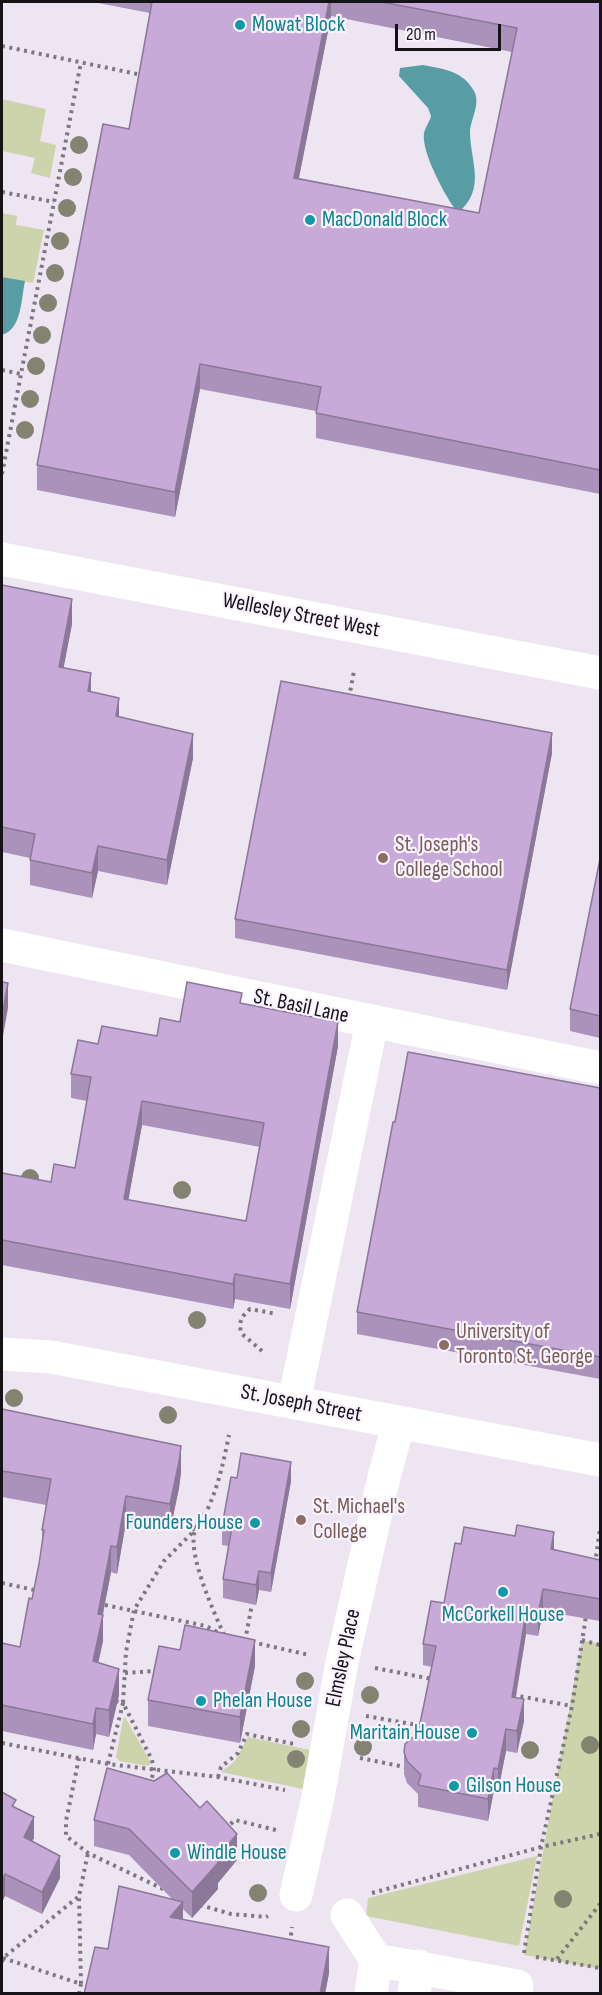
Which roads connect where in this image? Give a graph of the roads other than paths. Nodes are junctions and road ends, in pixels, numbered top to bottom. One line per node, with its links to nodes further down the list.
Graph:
1 (2, 559): 2 (street, Wellesley Street West)
2 (600, 673)
3 (2, 945): 4 (street, St. Basil Lane)
4 (372, 1022): 5 (street, St. Basil Lane); 7 (street)
5 (600, 1068)
6 (2, 1353): 7 (street, St. Joseph Street)
7 (294, 1402): 8 (street, St. Joseph Street)
8 (399, 1422): 9 (street, St. Joseph Street); 10 (street, Elmsley Place)
9 (600, 1460)
10 (296, 1895)
11 (355, 1905): 12 (street)
12 (376, 1960): 13 (street); 14 (street)
13 (416, 1980): 15 (street)
14 (371, 1994)
15 (515, 1994)

